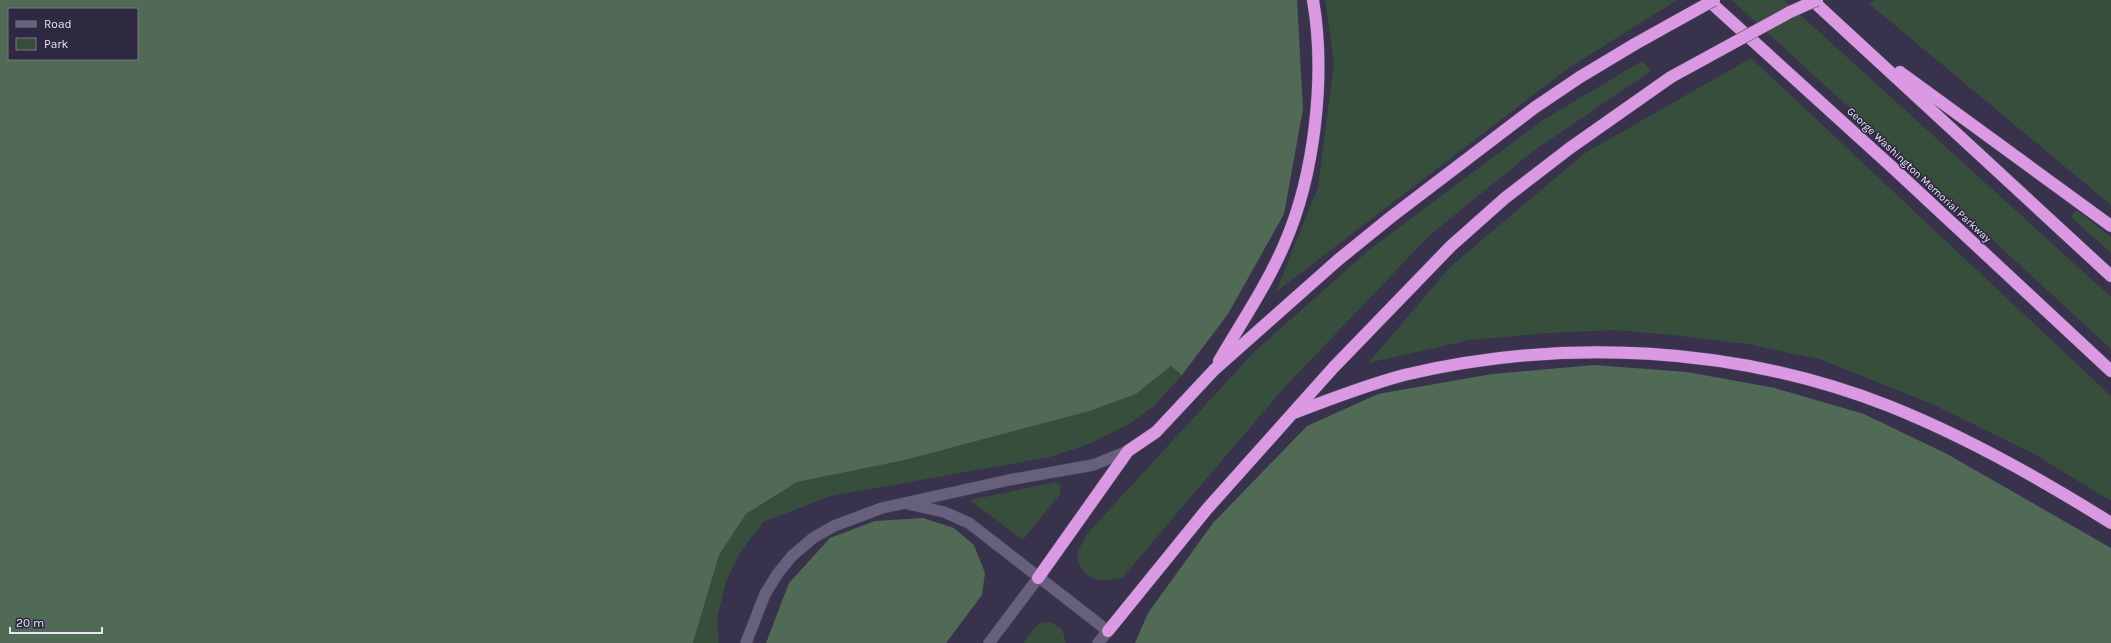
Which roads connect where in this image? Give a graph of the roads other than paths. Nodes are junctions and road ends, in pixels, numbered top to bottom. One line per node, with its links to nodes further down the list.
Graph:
1 (1313, 0): 9 (highway)
2 (1708, 0): 10 (highway, George Washington Memorial Parkway)
3 (1714, 0): 9 (highway, bridge)
4 (1812, 0): 6 (highway)
5 (1817, 0): 11 (highway, bridge)
6 (1858, 42): 7 (highway); 8 (highway)
7 (2111, 226)
8 (2111, 276)
9 (1214, 370): 12 (highway)
10 (2111, 372)
11 (1294, 413): 14 (highway); 16 (highway)
12 (1128, 450): 13 (street); 15 (highway)
13 (903, 503): 15 (street); 17 (street)
14 (2111, 523)
15 (1038, 578): 16 (street); 18 (street)
16 (1108, 630): 19 (street); 20 (street)
17 (746, 643)
18 (989, 643)
19 (1098, 643)
20 (1107, 643)

